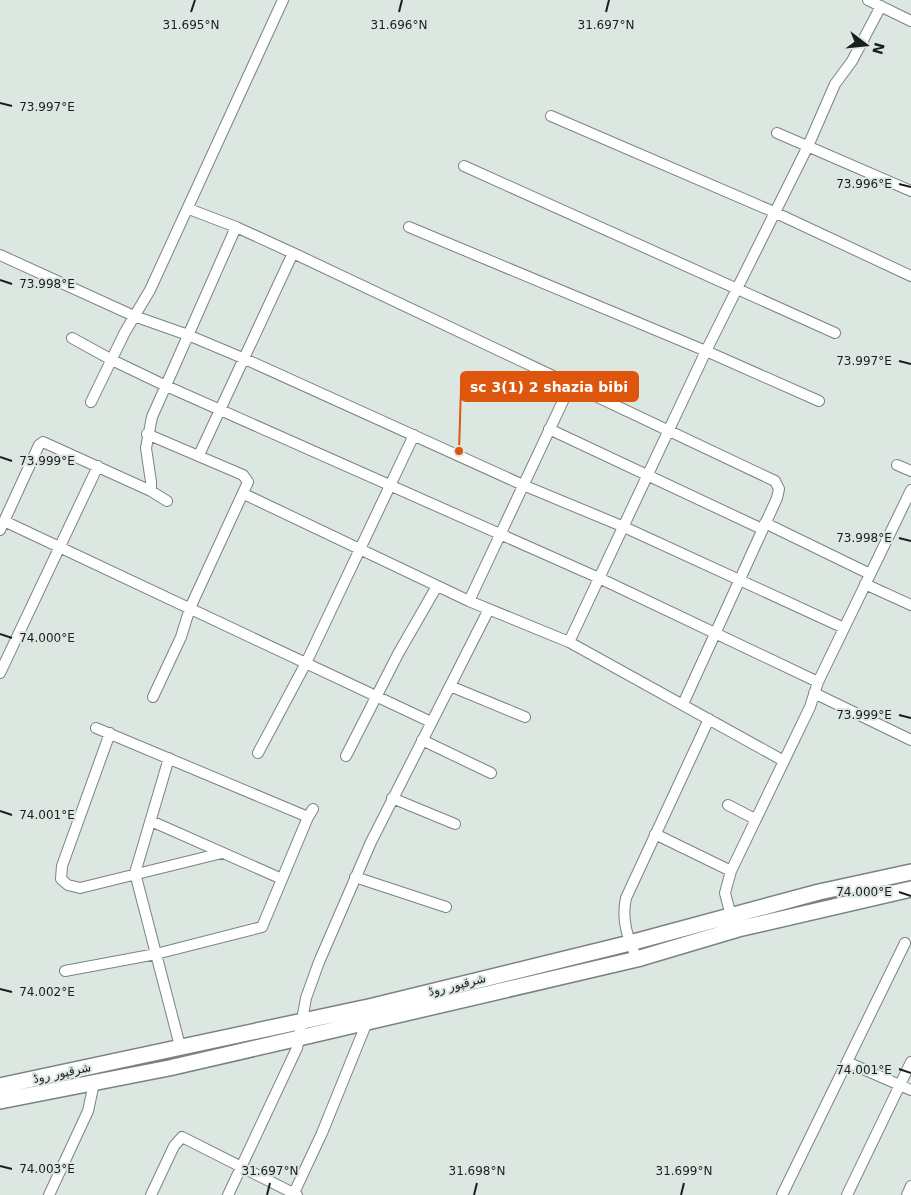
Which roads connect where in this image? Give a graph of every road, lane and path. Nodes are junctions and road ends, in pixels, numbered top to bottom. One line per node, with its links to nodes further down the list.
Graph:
1 (283, 0): 11 (street)
2 (868, 0): 3 (street)
3 (881, 6): 4 (street); 5 (street)
4 (907, 19): 5 (street)
5 (872, 23): 8 (street)
6 (551, 116): 12 (street)
7 (777, 133): 8 (street)
8 (808, 146): 10 (street); 12 (street)
9 (464, 166): 18 (street)
10 (911, 191)
11 (189, 209): 13 (street); 19 (street)
12 (774, 212): 17 (street); 18 (street)
13 (236, 227): 15 (street); 21 (street)
14 (409, 227): 23 (street)
15 (294, 253): 24 (street); 27 (street)
16 (0, 255): 19 (street)
17 (911, 276)
18 (738, 291): 20 (street); 23 (street)
19 (134, 316): 21 (street); 25 (street)
20 (836, 333)
21 (188, 335): 24 (street); 26 (street)
22 (72, 338): 25 (street)
23 (706, 351): 28 (street); 32 (street)
24 (245, 359): 30 (street); 34 (street)
25 (112, 360): 26 (street); 29 (street)
26 (164, 385): 30 (street); 33 (street)
27 (570, 386): 31 (street); 32 (street)
28 (818, 401)
29 (90, 402)
30 (221, 410): 35 (street); 40 (street)
31 (549, 429): 39 (street); 41 (street)
32 (669, 431): 39 (street); 47 (street)
33 (147, 434): 35 (street); 43 (street)
34 (414, 435): 40 (street); 41 (street)
35 (199, 455): 44 (street)
36 (897, 465): 38 (street)
37 (98, 466): 43 (street); 46 (street); 50 (street)
38 (911, 471)
39 (648, 475): 47 (street); 48 (street)
40 (389, 485): 49 (street); 51 (street)
41 (523, 485): 48 (street); 49 (street)
42 (911, 490): 52 (street)
43 (150, 491): 45 (street)
44 (244, 494): 51 (street); 59 (street)
45 (166, 501)
46 (2, 525): 50 (street)
47 (764, 526): 52 (street); 54 (street)
48 (624, 527): 53 (street); 54 (street)
49 (501, 534): 53 (street); 57 (street)
50 (60, 546): 59 (street); 64 (street)
51 (359, 550): 56 (street); 65 (street)
52 (870, 574): 55 (street)
53 (599, 578): 62 (street); 63 (street)
54 (739, 579): 61 (street); 62 (street)
55 (865, 584): 58 (street); 61 (street)
56 (437, 586): 57 (street); 70 (street)
57 (469, 601): 60 (street)
58 (911, 605)
59 (190, 608): 65 (street); 71 (street)
60 (489, 609): 63 (street); 68 (street)
61 (844, 628): 67 (street)
62 (715, 633): 67 (street); 72 (street)
63 (569, 642): 72 (street)
64 (4, 654): 66 (street)
65 (306, 663): 70 (street); 80 (street)
66 (0, 673)
67 (818, 682): 69 (street)
68 (450, 686): 73 (street); 75 (street)
69 (814, 693): 79 (street); 83 (street)
70 (378, 696): 75 (street); 81 (street)
71 (153, 697)
72 (682, 704): 74 (street)
73 (525, 717)
74 (709, 719): 83 (street); 90 (street)
75 (431, 722): 78 (street)
76 (96, 728): 77 (street)
77 (110, 733): 82 (street); 94 (street)
78 (422, 740): 84 (street); 85 (street)
79 (911, 740)
80 (258, 753)
81 (346, 756)
82 (169, 758): 88 (street); 96 (street)
83 (784, 761): 87 (street)
84 (491, 773)
85 (392, 798): 89 (street); 95 (street)
86 (728, 805): 87 (street)
87 (755, 819): 92 (street)
88 (151, 820): 91 (street); 94 (street)
89 (455, 824)
90 (654, 834): 92 (street); 100 (street)
91 (222, 852): 94 (street); 96 (street)
92 (731, 871): 99 (street)
93 (911, 872): 99 (main road, شرقپور روڈ)
94 (135, 873): 102 (street)
95 (355, 876): 98 (street); 105 (street)
96 (282, 879): 102 (street)
97 (911, 889): 103 (main road, شرقپور روڈ)
98 (446, 908)
99 (731, 916): 100 (main road, شرقپور روڈ)
100 (630, 943): 103 (street); 105 (main road, شرقپور روڈ)
101 (904, 943): 109 (street)
102 (156, 954): 104 (street); 108 (street)
103 (637, 959): 106 (main road, شرقپور روڈ)
104 (65, 971)
105 (301, 1022): 107 (street); 108 (main road, شرقپور روڈ)
106 (367, 1022): 107 (main road, شرقپور روڈ); 118 (street)
107 (299, 1038): 111 (main road, شرقپور روڈ); 116 (street)
108 (180, 1046): 113 (main road, شرقپور روڈ)
109 (846, 1062): 112 (street); 122 (street)
110 (911, 1062): 112 (street)
111 (94, 1083): 115 (main road, شرقپور روڈ); 119 (street)
112 (900, 1085): 114 (street); 123 (street)
113 (0, 1086)
114 (911, 1090)
115 (0, 1101)
116 (241, 1168): 118 (street); 120 (street); 121 (street)
117 (911, 1186): 124 (street)
118 (294, 1194)
119 (49, 1195)
120 (151, 1195)
121 (228, 1195)
122 (782, 1195)
123 (847, 1195)
124 (907, 1195)

